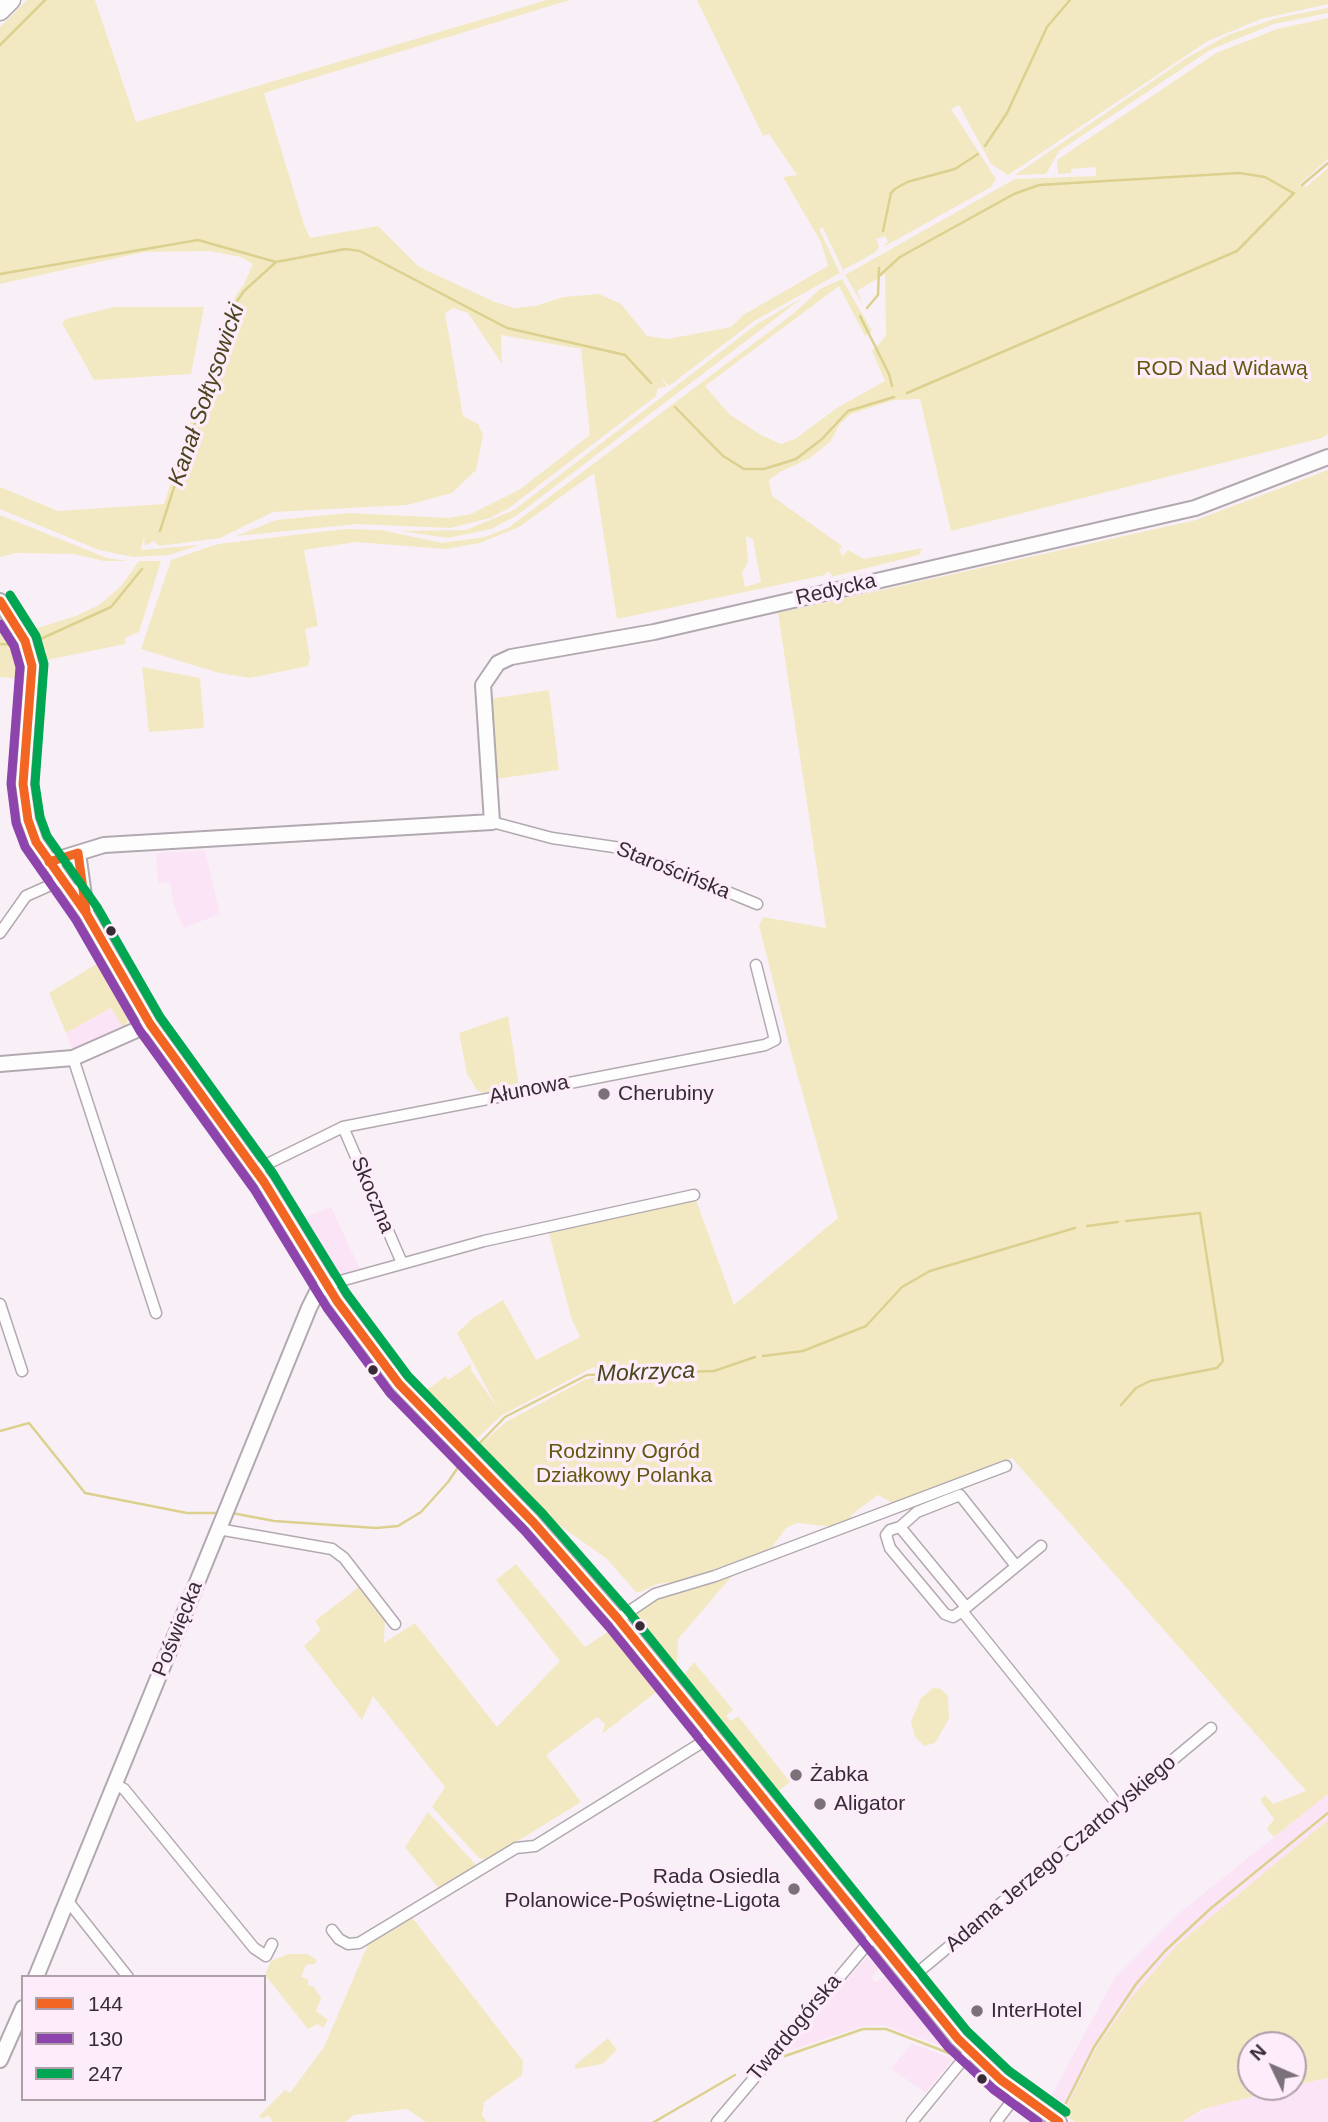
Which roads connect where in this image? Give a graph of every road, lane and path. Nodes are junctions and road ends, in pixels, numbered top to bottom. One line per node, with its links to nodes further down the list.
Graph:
1 (11, 0): 2 (highway)
2 (0, 11)
3 (1328, 457): 5 (street, Redycka)
4 (0, 601): 7 (street)
5 (492, 822): 6 (street, Starościńska); 9 (street, Starościńska)
6 (78, 853): 7 (street, Starościńska); 10 (street)
7 (49, 862): 8 (street)
8 (62, 880): 10 (street); 11 (street)
9 (757, 904)
10 (86, 913): 13 (street)
11 (0, 933)
12 (756, 965): 16 (street, Ałunowa)
13 (150, 1024): 14 (street); 17 (street)
14 (73, 1058): 15 (street); 22 (street)
15 (0, 1064)
16 (343, 1127): 17 (street, Ałunowa); 19 (street, Skoczna)
17 (255, 1170): 20 (street)
18 (694, 1195): 19 (street)
19 (402, 1263): 20 (street)
20 (326, 1285): 26 (street, Poświęcka); 30 (street)
21 (0, 1304): 23 (street)
22 (156, 1313)
23 (22, 1371)
24 (1006, 1466): 30 (street)
25 (901, 1527): 28 (street); 29 (street); 29 (street)
26 (218, 1529): 31 (street); 34 (street, Poświęcka)
27 (1041, 1546): 28 (street)
28 (1016, 1566): 29 (street)
29 (964, 1609): 35 (street)
30 (618, 1619): 33 (street)
31 (395, 1624)
32 (1211, 1728): 35 (street, Adama Jerzego Czartoryskiego)
33 (714, 1735): 37 (street); 38 (street)
34 (114, 1784): 36 (street, Poświęcka); 39 (street)
35 (1118, 1805): 42 (street, Adama Jerzego Czartoryskiego)
36 (67, 1900): 40 (street, Poświęcka); 41 (street)
37 (332, 1930)
38 (875, 1935): 42 (street); 47 (street, Twardogórska)
39 (272, 1944)
40 (37, 1975)
41 (126, 1975)
42 (910, 1979): 44 (street)
43 (21, 2013): 45 (street)
44 (970, 2051): 46 (street); 48 (street)
45 (0, 2060)
46 (1018, 2093): 49 (street); 50 (street)
47 (717, 2122)
48 (912, 2122)
49 (996, 2122)
50 (1059, 2122)

